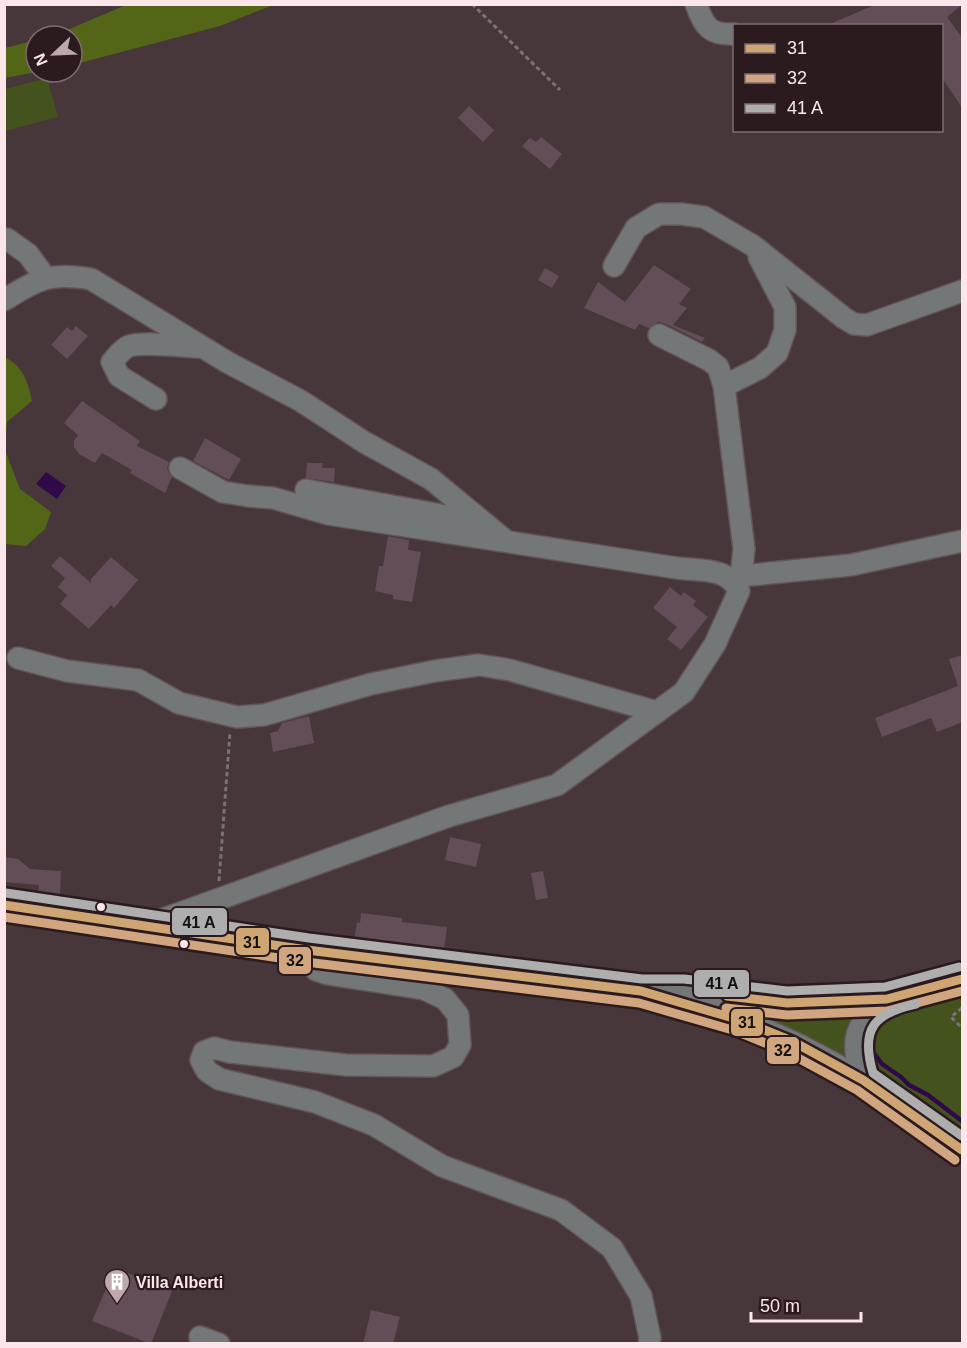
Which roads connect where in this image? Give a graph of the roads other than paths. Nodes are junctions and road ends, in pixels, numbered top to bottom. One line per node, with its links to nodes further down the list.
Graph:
1 (696, 4): 2 (street)
2 (733, 34)
3 (7, 239): 6 (street)
4 (752, 245): 5 (street); 7 (street); 11 (street)
5 (614, 266)
6 (45, 277): 8 (street); 10 (street)
7 (963, 291)
8 (4, 300)
9 (659, 335): 11 (street)
10 (204, 348): 12 (street); 15 (street)
11 (724, 386): 18 (street)
12 (156, 399)
13 (180, 468): 16 (street)
14 (306, 490): 15 (street)
15 (484, 523): 16 (street)
16 (507, 541): 18 (street)
17 (963, 542): 18 (street)
18 (737, 578): 20 (street)
19 (18, 658): 20 (street)
20 (657, 712): 22 (street)
21 (4, 905): 22 (street)
22 (147, 925): 23 (street)
23 (307, 950): 25 (street); 29 (street)
24 (963, 980): 26 (street)
25 (641, 991): 26 (street); 27 (street)
26 (887, 999): 27 (street)
27 (863, 1080): 28 (street)
28 (963, 1150)
29 (649, 1344)

